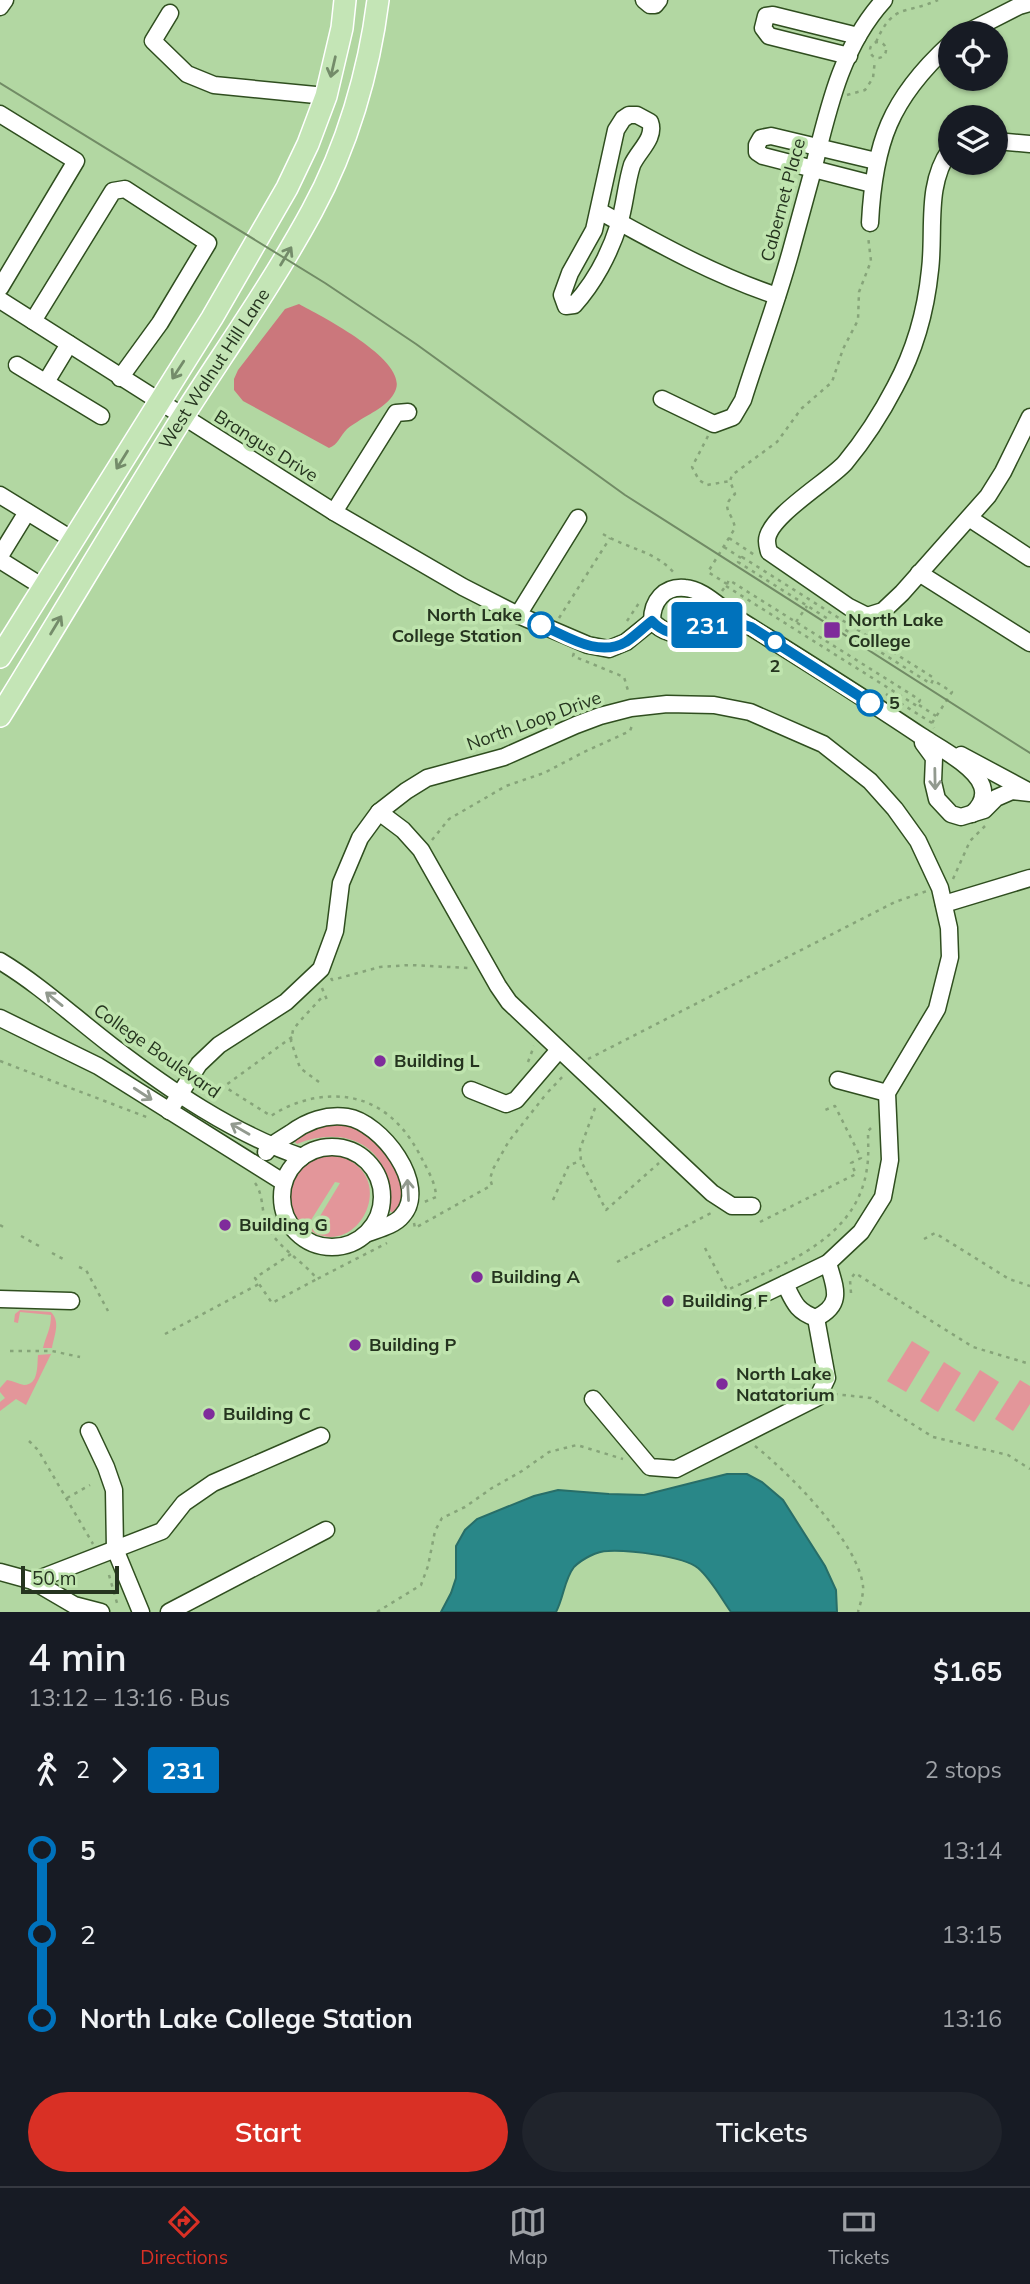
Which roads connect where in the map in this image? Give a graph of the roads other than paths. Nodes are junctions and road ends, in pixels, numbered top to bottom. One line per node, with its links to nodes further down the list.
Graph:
1 (5, 0): 8 (street)
2 (345, 0): 14 (main road, West Walnut Hill Lane, one-way to 14)
3 (377, 0): 15 (main road, West Walnut Hill Lane)
4 (644, 0): 5 (street)
5 (659, 0)
6 (884, 0): 11 (street, Cabernet Place)
7 (1030, 3): 10 (street)
8 (0, 7)
9 (170, 13): 14 (street)
10 (990, 21)
11 (858, 36): 12 (street, Cabernet Place); 12 (street)
12 (849, 56): 19 (street, Cabernet Place)
13 (938, 56): 20 (street)
14 (326, 96): 15 (main road); 35 (main road, West Walnut Hill Lane, one-way to 35)
15 (355, 104): 38 (main road, West Walnut Hill Lane, one-way to 15)
16 (0, 114): 28 (street)
17 (1008, 142): 18 (street)
18 (1030, 144)
19 (818, 147): 20 (street); 21 (street, Cabernet Place); 21 (street)
20 (876, 161): 23 (street)
21 (813, 169): 23 (street); 27 (street, Cabernet Place)
22 (938, 174): 48 (street)
23 (872, 184): 26 (street)
24 (598, 211): 25 (street); 25 (street); 25 (street)
25 (620, 222): 27 (street)
26 (869, 230)
27 (777, 296): 34 (street, Cabernet Place)
28 (1, 300): 29 (street, Brangus Drive)
29 (33, 321): 30 (street, Brangus Drive); 32 (street)
30 (68, 344): 32 (street, Brangus Drive); 33 (street)
31 (17, 365): 33 (street)
32 (120, 378): 35 (street, Brangus Drive)
33 (46, 382): 37 (street)
34 (662, 399)
35 (158, 402): 38 (street, Brangus Drive); 45 (main road, West Walnut Hill Lane, one-way to 45)
36 (408, 412): 42 (street)
37 (101, 416)
38 (183, 417): 42 (street, Brangus Drive); 55 (main road, West Walnut Hill Lane, one-way to 38)
39 (1028, 426): 44 (street)
40 (0, 495): 41 (street)
41 (27, 512): 45 (street); 46 (street)
42 (334, 512): 50 (street, Brangus Drive)
43 (578, 518): 50 (street)
44 (969, 518): 47 (street); 48 (street)
45 (73, 540): 49 (main road, West Walnut Hill Lane)
46 (0, 558): 49 (street)
47 (1030, 558)
48 (919, 573): 53 (street)
49 (43, 587): 54 (main road, West Walnut Hill Lane)
50 (518, 615): 51 (street, Brangus Drive)
51 (652, 621): 52 (street); 52 (street)
52 (751, 627): 56 (street)
53 (1030, 643)
54 (0, 657)
55 (0, 716)
56 (907, 727): 57 (street); 59 (street, one-way to 59); 59 (street)
57 (1030, 792): 59 (street)
58 (379, 812): 61 (street, North Loop Drive); 64 (street); 68 (street, North Loop Drive)
59 (972, 814)
60 (1030, 878): 61 (street)
61 (944, 904): 67 (street, North Loop Drive)
62 (1, 964): 68 (street, College Boulevard, one-way to 62)
63 (0, 1018): 69 (street, one-way to 69)
64 (558, 1051): 66 (street); 74 (street)
65 (838, 1080): 67 (street)
66 (471, 1090)
67 (887, 1093): 76 (street)
68 (180, 1095): 69 (street, North Loop Drive); 70 (street, College Boulevard, one-way to 68)
69 (169, 1111): 72 (street)
70 (270, 1146): 71 (street, College Boulevard); 72 (street); 75 (street, one-way to 70)
71 (302, 1157): 73 (street); 75 (street)
72 (258, 1164): 73 (street)
73 (284, 1182): 75 (street)
74 (751, 1206)
75 (366, 1234)
76 (828, 1264): 77 (street); 81 (street)
77 (785, 1284): 80 (street); 81 (street)
78 (0, 1299): 79 (street)
79 (71, 1301)
80 (745, 1303)
81 (816, 1318): 82 (street)
82 (593, 1399)
83 (89, 1431): 86 (street)
84 (321, 1436): 86 (street)
85 (326, 1530): 91 (street)
86 (115, 1549): 88 (street); 90 (street)
87 (0, 1572): 88 (street)
88 (33, 1581): 89 (street)
89 (101, 1612)
90 (141, 1612)
91 (169, 1612)

